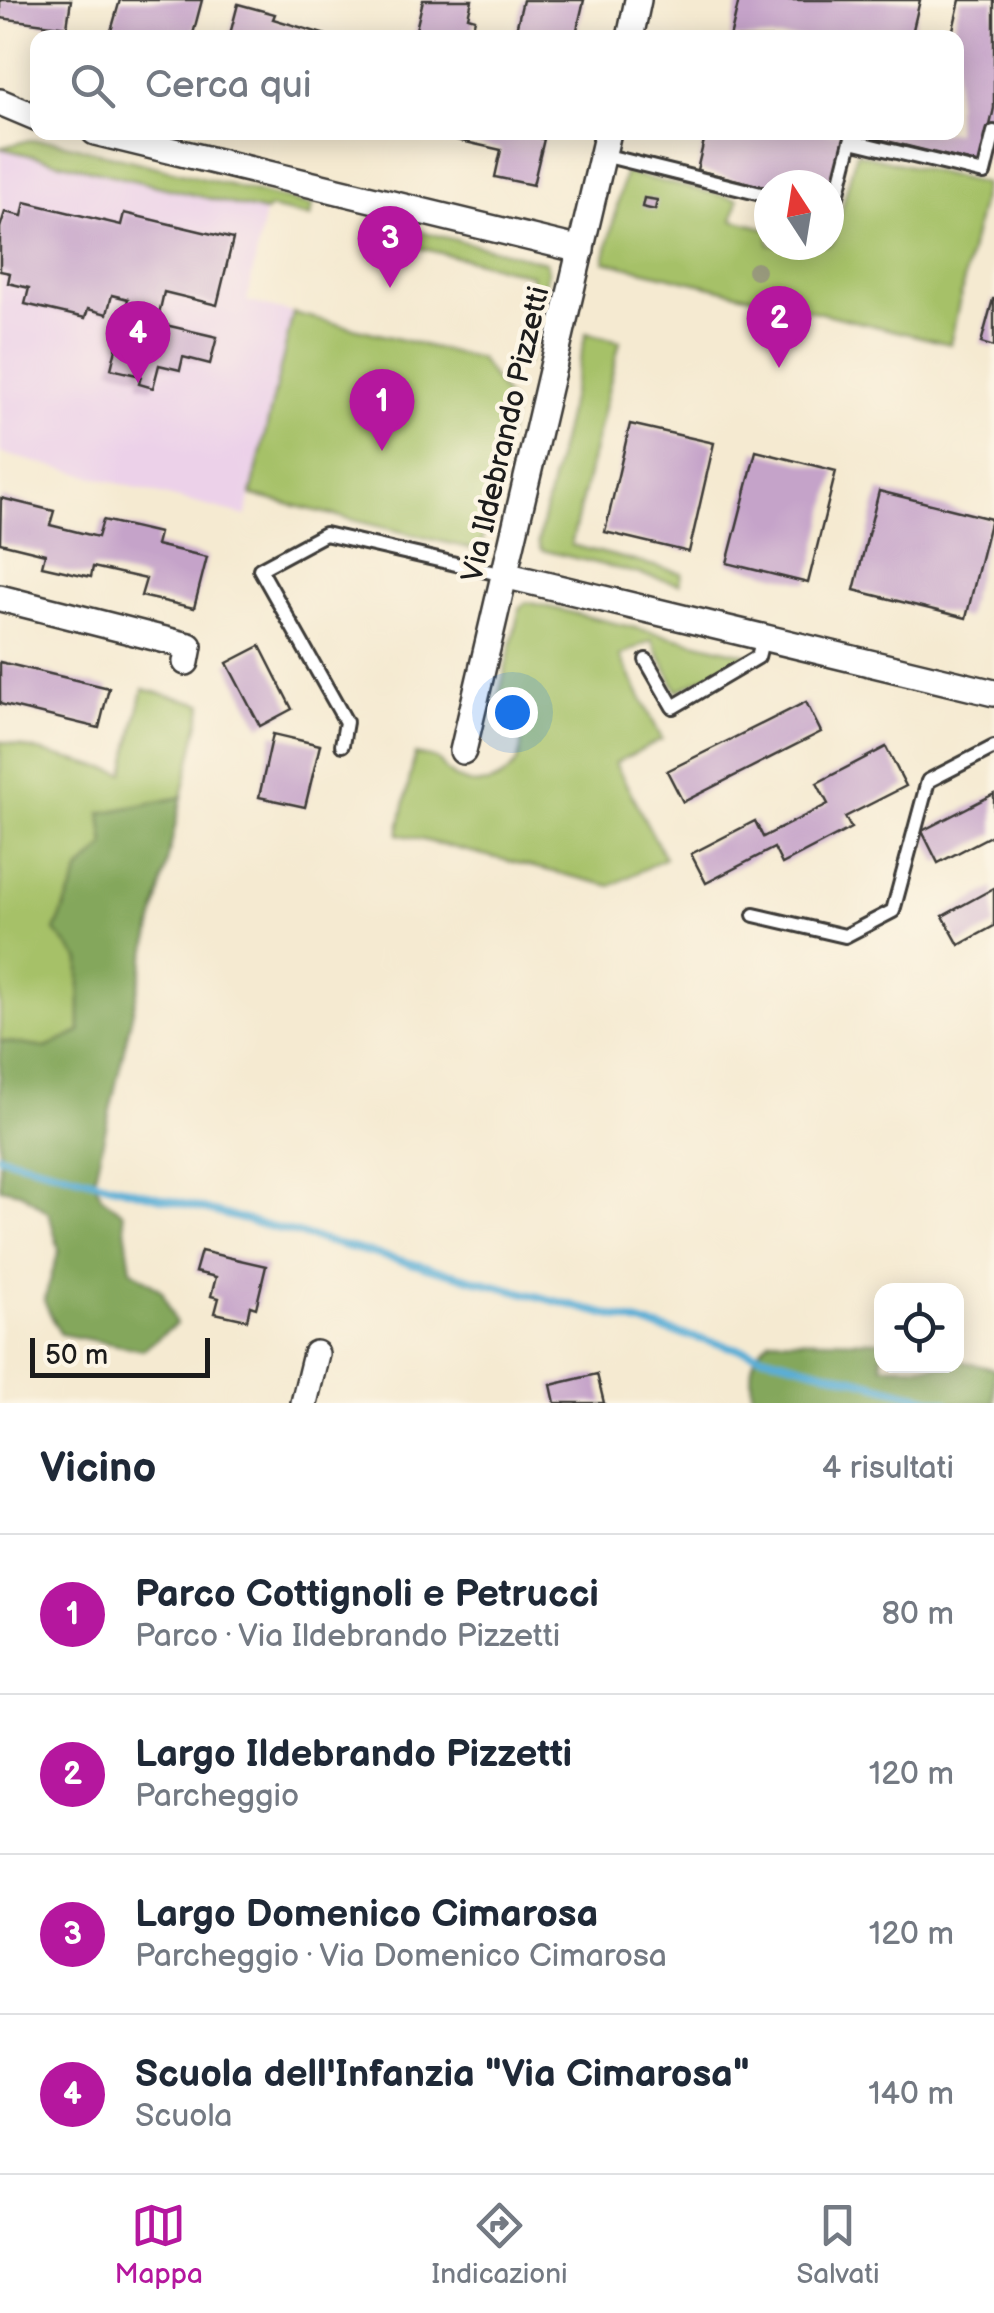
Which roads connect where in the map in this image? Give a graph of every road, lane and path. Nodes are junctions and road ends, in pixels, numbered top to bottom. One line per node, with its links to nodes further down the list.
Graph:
1 (638, 0): 2 (street)
2 (632, 30)
3 (0, 102): 4 (street)
4 (30, 116)
5 (30, 118): 6 (street)
6 (0, 120)
7 (994, 132): 10 (lane)
8 (128, 140): 12 (street)
9 (605, 144): 11 (lane); 12 (street, Via Ildebrando Pizzetti)
10 (844, 170)
11 (754, 191)
12 (581, 250): 13 (street, Via Ildebrando Pizzetti)
13 (504, 575): 15 (street); 19 (lane); 21 (street, Via Ildebrando Pizzetti)
14 (0, 598): 17 (street)
15 (763, 637): 16 (lane); 18 (street)
16 (646, 660)
17 (186, 662)
18 (994, 693)
19 (342, 745)
20 (994, 747): 22 (lane)
21 (463, 751)
22 (754, 915)
23 (316, 1354): 24 (street)
24 (304, 1403)

